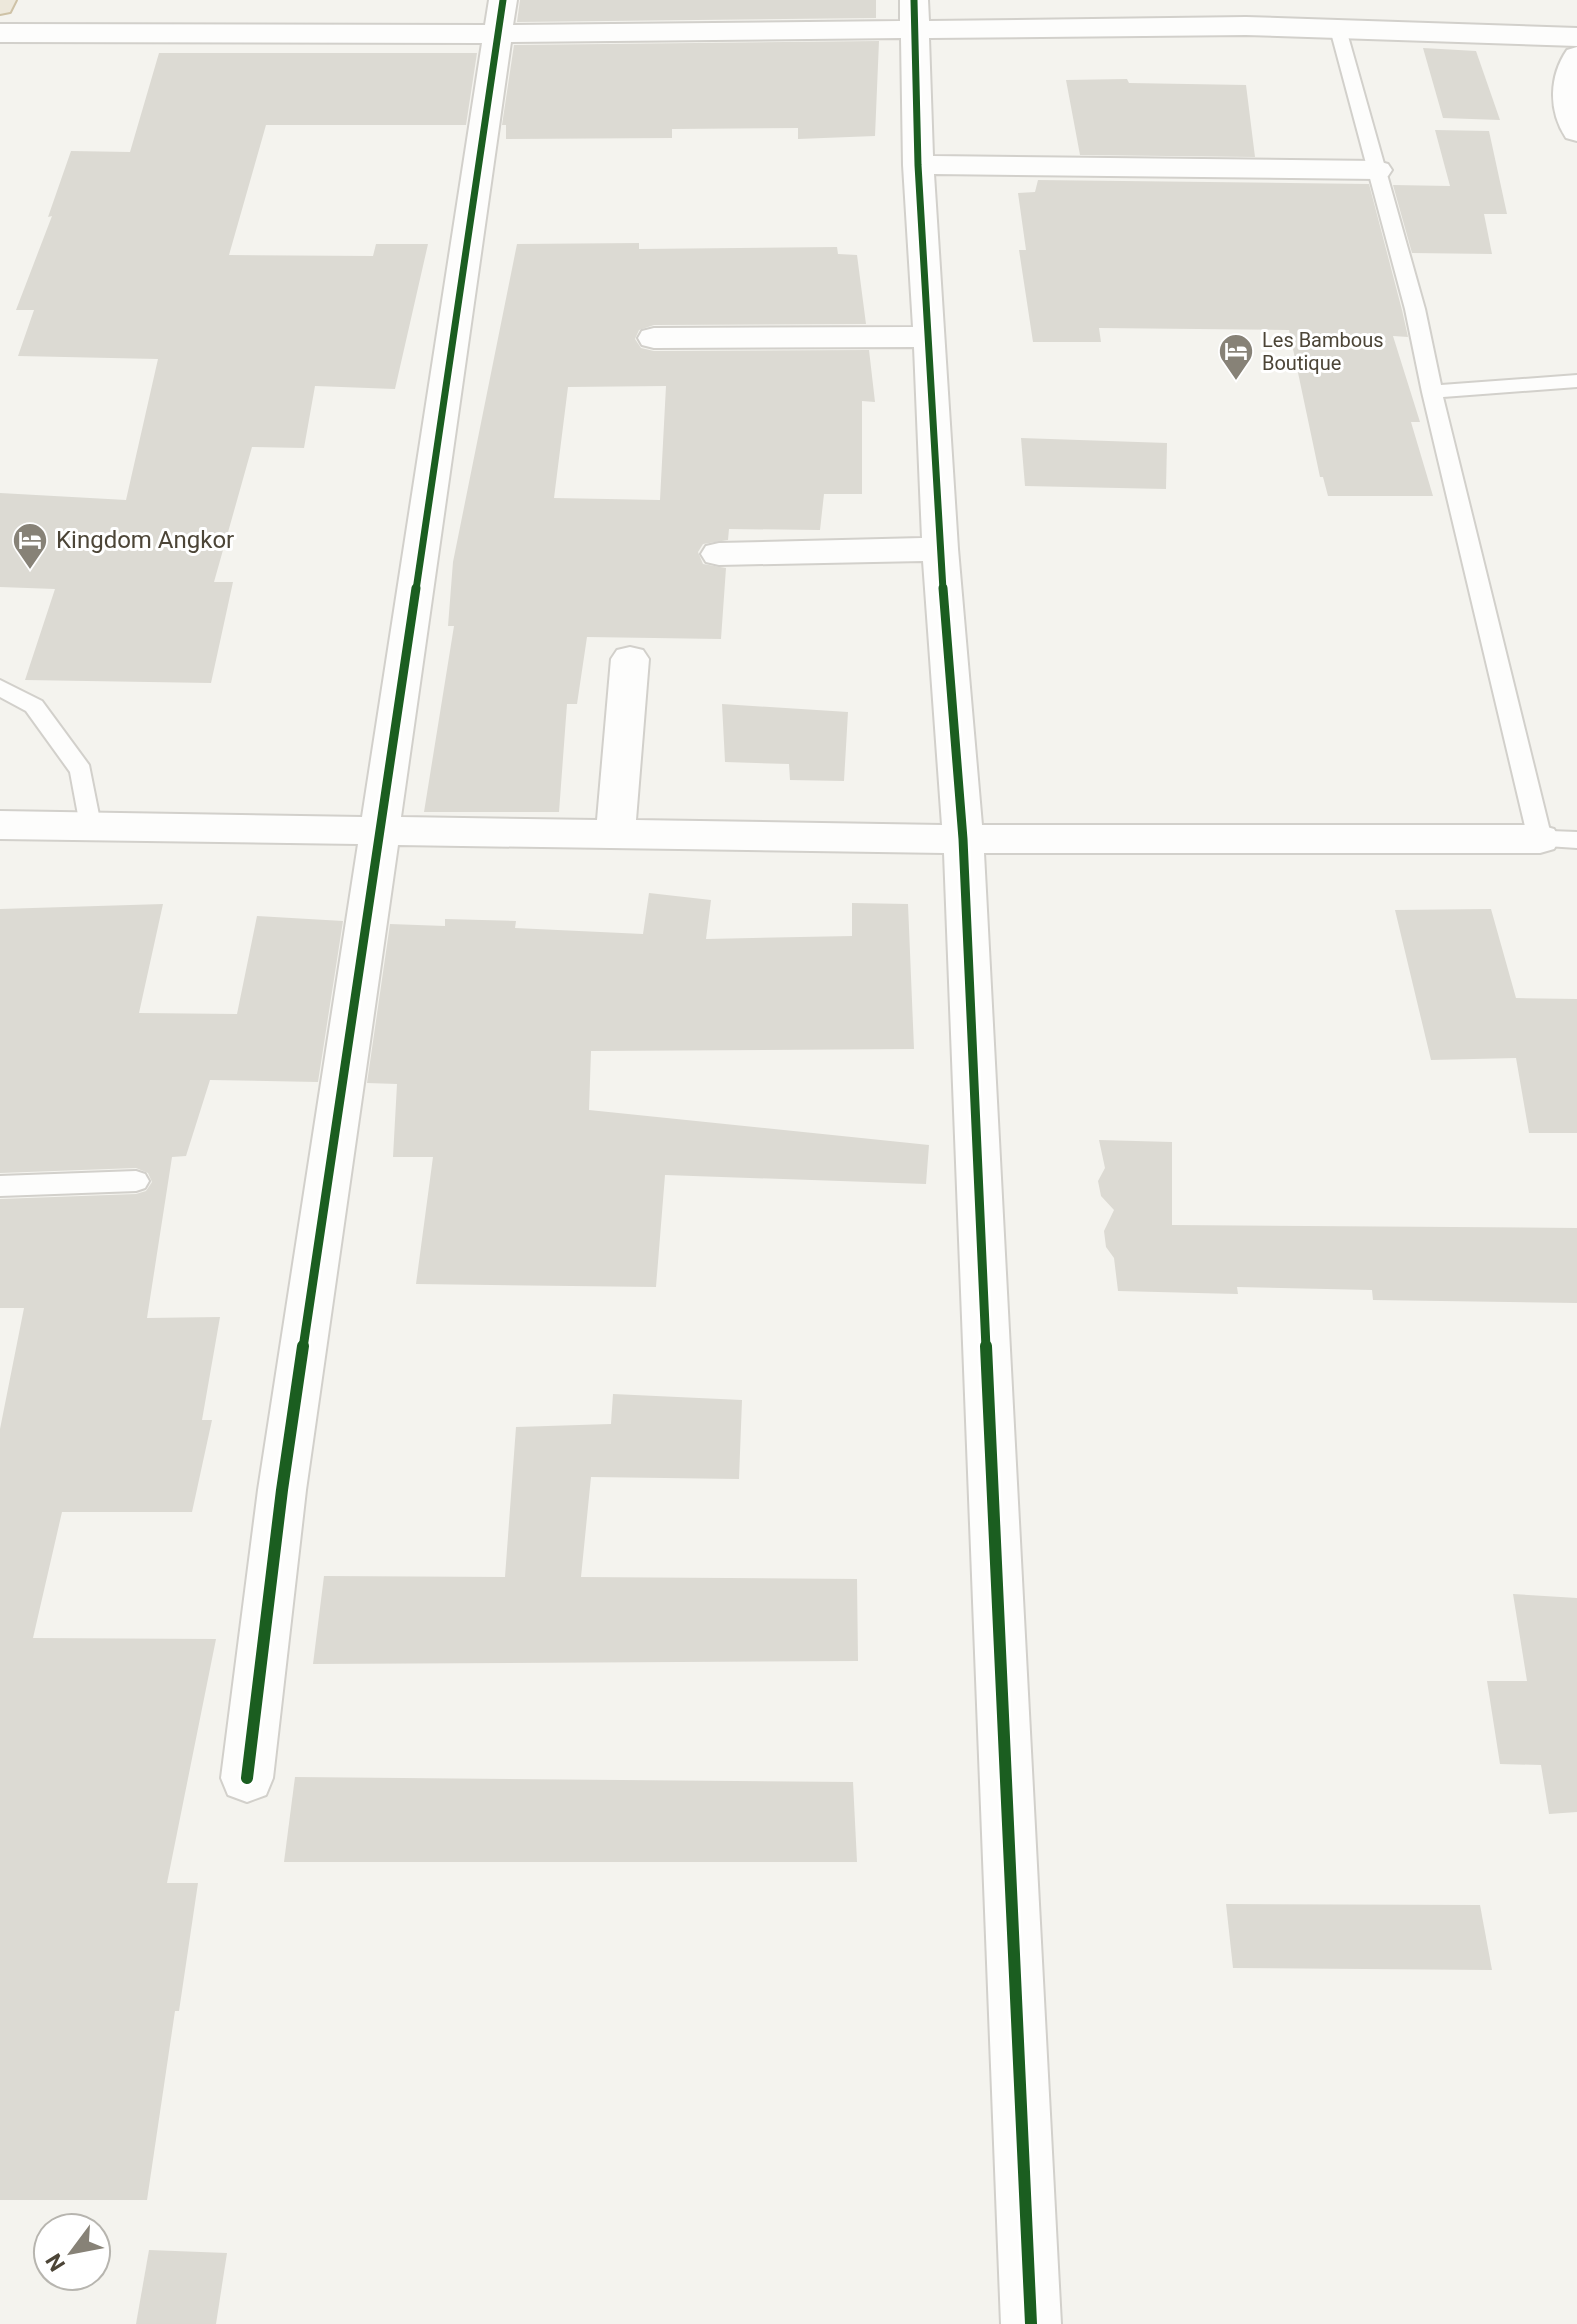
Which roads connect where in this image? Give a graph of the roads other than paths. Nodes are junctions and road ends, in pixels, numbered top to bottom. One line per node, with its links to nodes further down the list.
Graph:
1 (2, 0): 2 (highway)
2 (0, 6)
3 (914, 14): 4 (street); 5 (street); 10 (street)
4 (500, 17): 6 (street); 22 (street)
5 (1338, 29): 7 (street); 11 (lane)
6 (0, 33)
7 (1577, 37)
8 (1577, 56): 9 (street)
9 (1577, 132)
10 (918, 165): 11 (street); 12 (street)
11 (1377, 170): 15 (lane)
12 (930, 337): 13 (street); 16 (street)
13 (654, 338)
14 (1577, 381): 15 (lane)
15 (1432, 392): 25 (lane)
16 (940, 549): 17 (street); 24 (street)
17 (719, 554)
18 (630, 659): 23 (street)
19 (0, 687): 21 (lane)
20 (0, 825): 21 (street)
21 (89, 825): 22 (street)
22 (381, 829): 23 (street); 28 (street)
23 (615, 835): 24 (street)
24 (963, 839): 25 (street); 29 (street)
25 (1559, 839)
26 (136, 1181): 27 (lane)
27 (0, 1186)
28 (247, 1778)
29 (1031, 2324)

